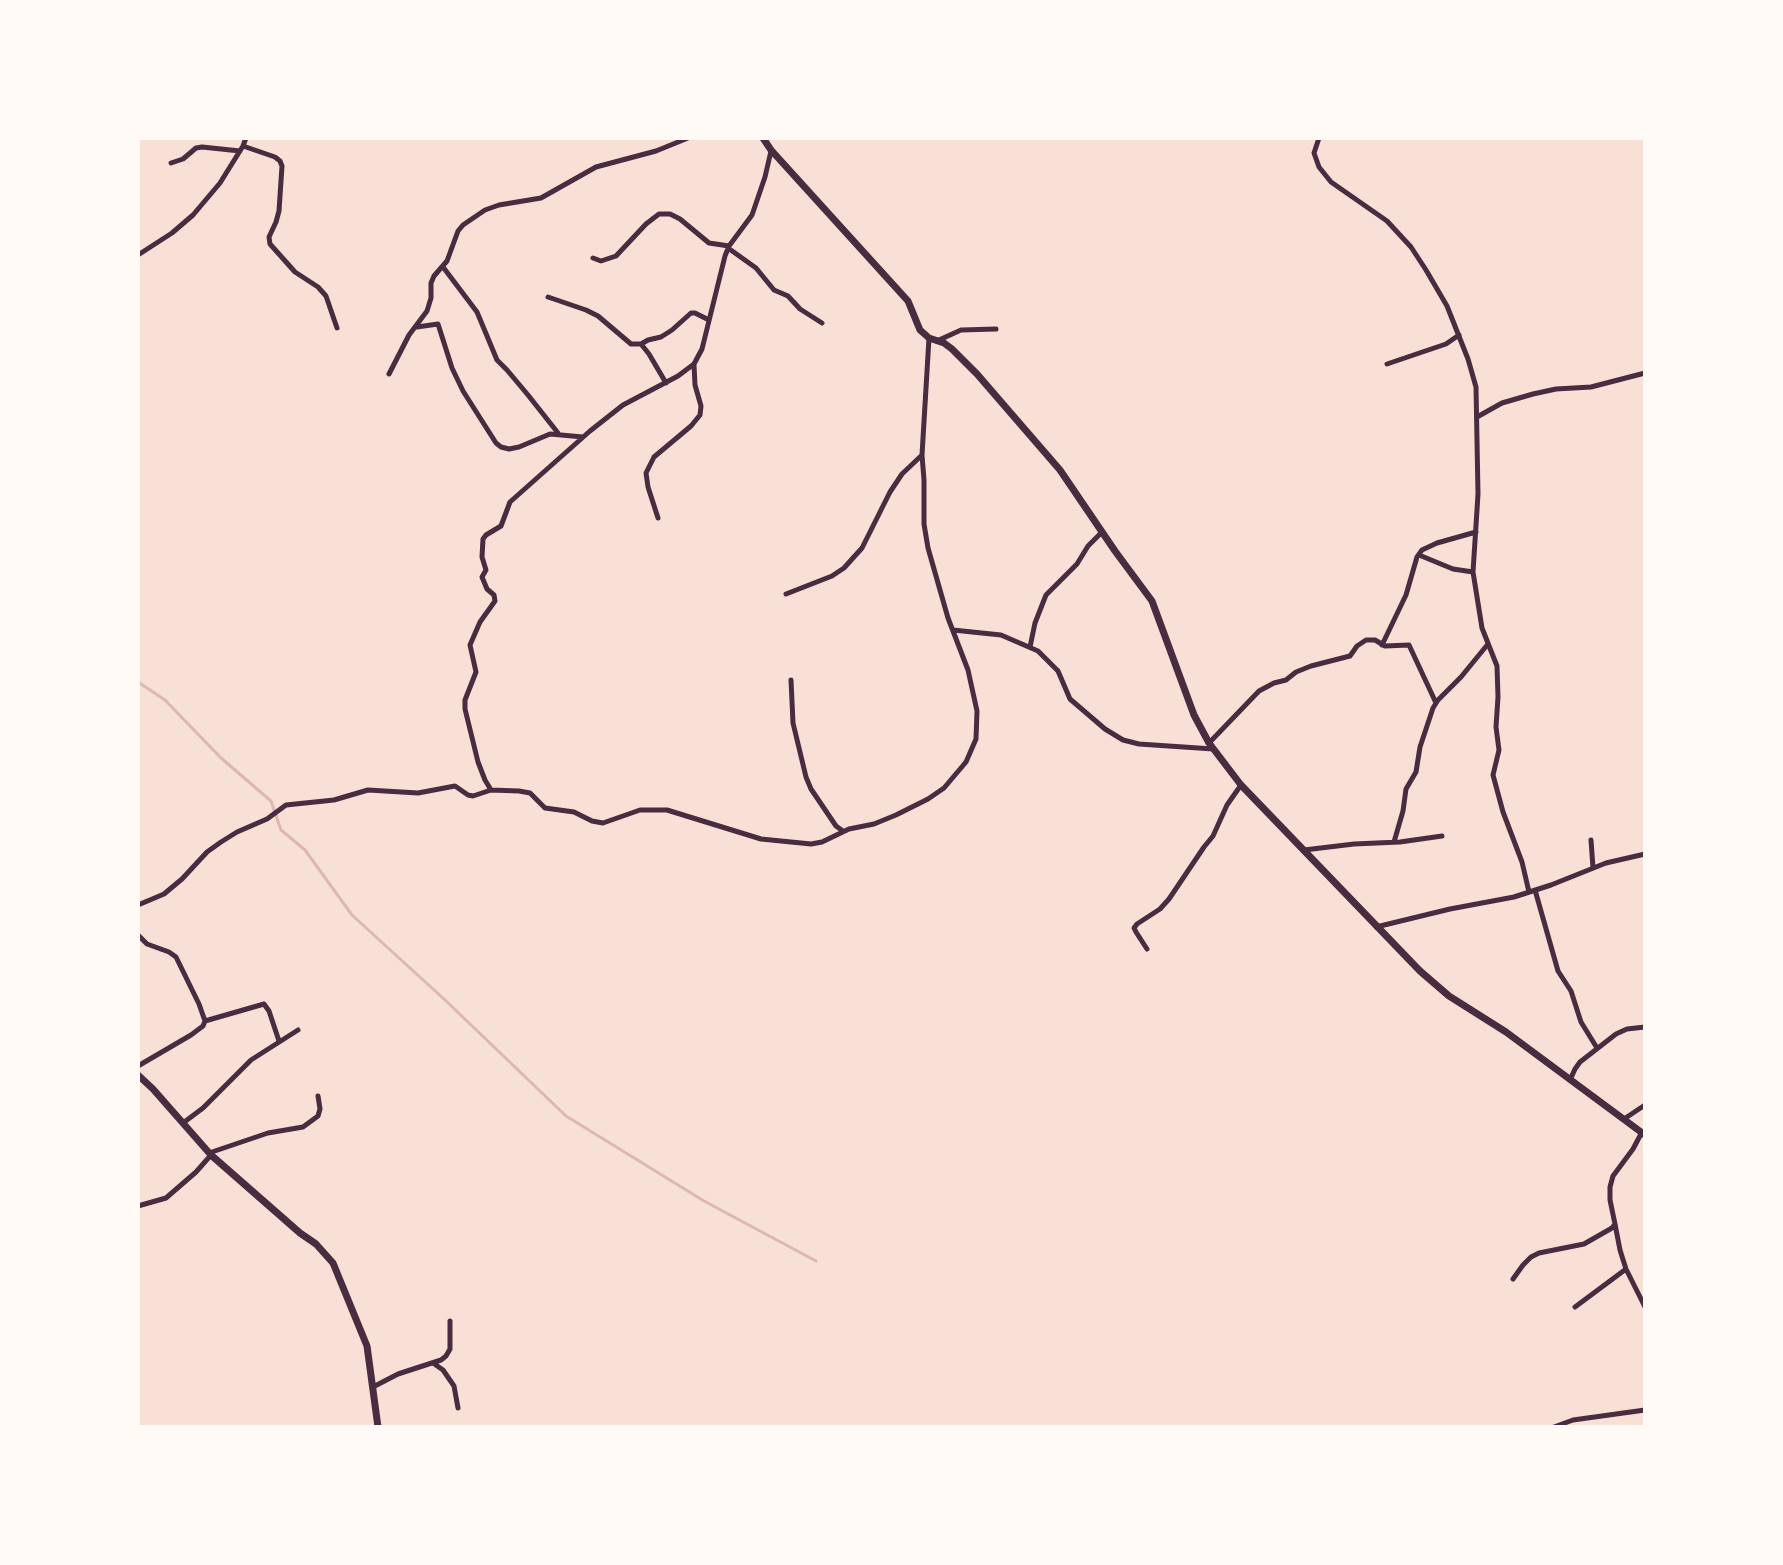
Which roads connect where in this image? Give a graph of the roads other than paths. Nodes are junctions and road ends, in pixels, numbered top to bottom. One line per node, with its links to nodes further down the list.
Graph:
1 (246, 138): 5 (street)
2 (688, 138): 10 (street)
3 (1319, 138): 17 (street)
4 (768, 142): 7 (street); 18 (street)
5 (242, 148): 6 (street); 8 (street); 15 (street)
6 (171, 163)
7 (728, 247): 9 (street); 12 (street); 13 (street)
8 (138, 255)
9 (593, 258)
10 (443, 267): 14 (street); 27 (street)
11 (548, 297): 20 (street)
12 (709, 320): 20 (street); 21 (street)
13 (822, 323)
14 (416, 327): 24 (street); 27 (street)
15 (337, 328)
16 (996, 329): 19 (street)
17 (1459, 335): 22 (street); 26 (street)
18 (929, 338): 19 (street); 29 (street)
19 (938, 341): 31 (street)
20 (641, 344): 25 (street)
21 (694, 364): 25 (street); 30 (street)
22 (1387, 364)
23 (1645, 373): 26 (street)
24 (389, 374)
25 (666, 383): 28 (street)
26 (1477, 417): 32 (street)
27 (559, 434): 28 (street)
28 (584, 437): 44 (street)
29 (922, 455): 35 (street); 36 (street)
30 (658, 518)
31 (1102, 532): 39 (street); 42 (street)
32 (1476, 532): 33 (street); 34 (street)
33 (1419, 555): 34 (street); 38 (street)
34 (1473, 572): 37 (street)
35 (786, 594)
36 (953, 630): 39 (street); 45 (street)
37 (1488, 644): 41 (street); 52 (street)
38 (1382, 645): 41 (street); 42 (street)
39 (1030, 647): 42 (street)
40 (791, 680): 45 (street)
41 (1436, 703): 48 (street)
42 (1211, 746): 43 (street)
43 (1241, 785): 49 (street); 56 (street)
44 (491, 790): 45 (street); 53 (street)
45 (844, 831)
46 (1442, 836): 48 (street)
47 (1591, 840): 51 (street)
48 (1394, 842): 49 (street)
49 (1304, 850): 54 (street)
50 (1645, 854): 51 (street)
51 (1593, 868): 52 (street)
52 (1532, 891): 54 (street); 61 (street)
53 (138, 905)
54 (1376, 927): 64 (street)
55 (138, 935): 57 (street)
56 (1147, 949)
57 (205, 1021): 60 (street); 62 (street)
58 (1645, 1027): 61 (street)
59 (298, 1030): 60 (street)
60 (279, 1041): 68 (street)
61 (1597, 1048): 64 (street)
62 (138, 1066)
63 (138, 1075): 68 (street)
64 (1570, 1080): 67 (street)
65 (318, 1096): 70 (street)
66 (1645, 1105): 67 (street)
67 (1624, 1119): 69 (street)
68 (183, 1123): 70 (street)
69 (1643, 1133): 72 (street)
70 (210, 1154): 71 (street); 79 (street)
71 (138, 1206)
72 (1615, 1224): 73 (street); 74 (street)
73 (1626, 1269): 75 (street); 76 (street)
74 (1513, 1279)
75 (1575, 1307)
76 (1645, 1307)
77 (450, 1321): 78 (street)
78 (432, 1363): 79 (street); 80 (street)
79 (373, 1387): 82 (street)
80 (458, 1408)
81 (1645, 1410): 83 (street)
82 (378, 1427)
83 (1554, 1427)

